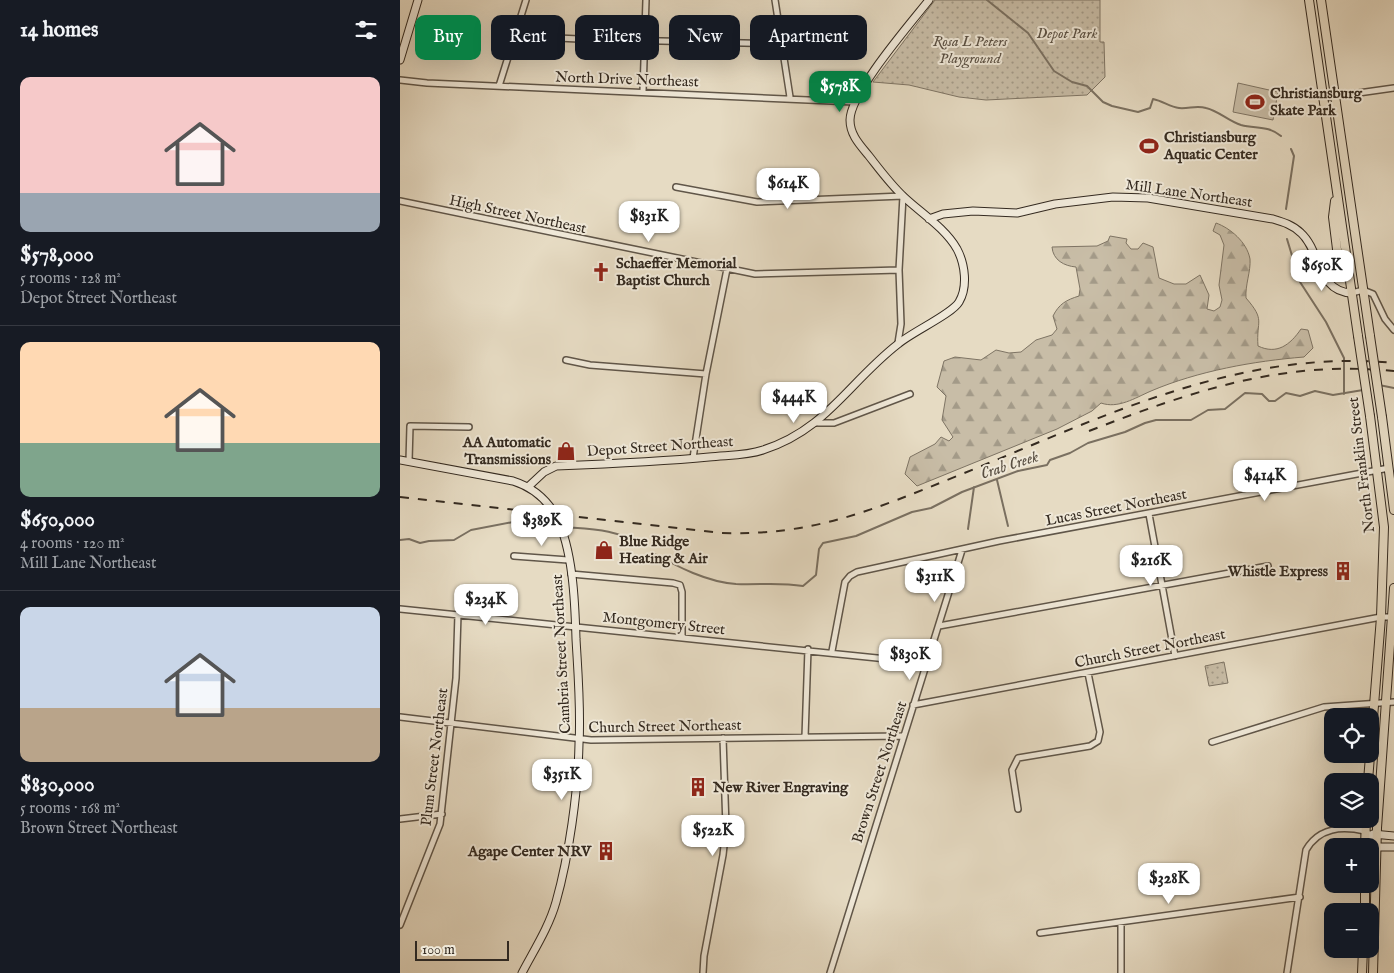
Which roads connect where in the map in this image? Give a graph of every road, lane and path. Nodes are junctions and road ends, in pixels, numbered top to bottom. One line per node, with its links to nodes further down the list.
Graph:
1 (418, 0): 13 (street)
2 (526, 0): 8 (street)
3 (646, 0): 9 (street)
4 (775, 0): 10 (street)
5 (926, 0): 24 (street)
6 (1309, 0): 23 (main road, North Franklin Street)
7 (1321, 0): 21 (main road, North Franklin Street)
8 (521, 15)
9 (646, 15)
10 (777, 15)
11 (659, 40): 12 (street)
12 (750, 43)
13 (400, 60)
14 (507, 60): 18 (street)
15 (644, 60): 20 (street)
16 (784, 60): 22 (street)
17 (400, 80): 18 (street, North Drive Northeast)
18 (499, 86): 20 (street, North Drive Northeast)
19 (1394, 88): 21 (street)
20 (643, 92): 22 (street, North Drive Northeast)
21 (1334, 96): 23 (street); 33 (main road, North Franklin Street)
22 (790, 97): 24 (street, North Drive Northeast)
23 (1323, 98): 26 (main road, North Franklin Street)
24 (854, 102): 27 (street, Depot Street Northeast)
25 (676, 187): 27 (street)
26 (1336, 189): 30 (main road); 34 (main road, North Franklin Street)
27 (903, 196): 29 (street, Depot Street Northeast); 32 (street)
28 (400, 202): 31 (street, High Street Northeast)
29 (929, 219): 30 (street, Mill Lane Northeast); 36 (street, Depot Street Northeast)
30 (1316, 260): 34 (street, Mill Lane Northeast)
31 (727, 269): 32 (street, High Street Northeast); 38 (street)
32 (899, 270): 36 (street)
33 (1363, 290): 34 (street); 35 (street); 45 (main road, North Franklin Street, bridge)
34 (1352, 293): 46 (main road, North Franklin Street, bridge)
35 (1394, 330)
36 (898, 344): 40 (street, Depot Street Northeast)
37 (566, 360): 38 (street)
38 (706, 374): 42 (street)
39 (910, 394): 40 (street)
40 (817, 423): 42 (street, Depot Street Northeast)
41 (469, 427): 44 (street)
42 (693, 458): 47 (street, Depot Street Northeast)
43 (400, 460): 44 (street)
44 (409, 461): 47 (street)
45 (1389, 468): 46 (street, Lucas Street Northeast); 48 (main road, North Franklin Street)
46 (1377, 470): 49 (street, Lucas Street Northeast); 59 (main road, North Franklin Street)
47 (529, 486): 52 (street, Cambria Street Northeast)
48 (1394, 510)
49 (1149, 514): 50 (street, Lucas Street Northeast); 55 (street)
50 (962, 550): 62 (street, Brown Street Northeast); 65 (street, Lucas Street Northeast)
51 (514, 556): 52 (street)
52 (568, 560): 54 (street, Cambria Street Northeast)
53 (1268, 566): 55 (street)
54 (571, 574): 61 (street, Cambria Street Northeast); 63 (street)
55 (1161, 586): 62 (street); 66 (street)
56 (1394, 588): 60 (main road)
57 (400, 608): 58 (street, Montgomery Street)
58 (458, 614): 61 (street, Montgomery Street); 74 (street, Plum Street Northeast)
59 (1381, 617): 60 (street, Church Street Northeast); 66 (street, Church Street Northeast); 69 (main road, North Franklin Street)
60 (1392, 617): 70 (main road)
61 (576, 626): 63 (street, Montgomery Street); 78 (street, Cambria Street Northeast)
62 (939, 626): 67 (street, Brown Street Northeast)
63 (682, 637): 64 (street, Montgomery Street)
64 (808, 649): 65 (street, Montgomery Street); 76 (street)
65 (832, 651): 67 (street, Montgomery Street)
66 (1175, 656): 68 (street, Church Street Northeast)
67 (926, 663): 72 (street, Brown Street Northeast)
68 (1088, 673): 72 (street, Church Street Northeast); 81 (street)
69 (1374, 702): 70 (street); 79 (street); 80 (main road, North Franklin Street)
70 (1385, 702): 71 (street); 86 (main road)
71 (1394, 702)
72 (914, 705): 75 (street, Brown Street Northeast)
73 (400, 717): 74 (street, Church Street Northeast)
74 (451, 722): 78 (street, Church Street Northeast); 82 (street, Plum Street Northeast)
75 (902, 736): 76 (street, Church Street Northeast); 100 (street, Brown Street Northeast)
76 (805, 737): 77 (street, Church Street Northeast)
77 (723, 738): 78 (street, Church Street Northeast); 99 (street)
78 (580, 739): 98 (street, Cambria Street Northeast)
79 (1212, 742)
80 (1369, 773)
81 (1018, 809)
82 (442, 814): 83 (street); 95 (street, Plum Street Northeast)
83 (400, 819)
84 (1365, 828): 85 (main road)
85 (1365, 831): 86 (street); 88 (main road); 89 (street); 93 (street)
86 (1377, 836): 87 (street)
87 (1394, 836)
88 (1365, 838)
89 (1370, 838)
90 (1379, 847): 91 (street)
91 (1394, 847)
92 (1376, 893): 104 (main road)
93 (1300, 897): 94 (street); 102 (street)
94 (1121, 922): 96 (street); 101 (street)
95 (400, 925)
96 (1040, 933)
97 (1363, 958): 103 (main road)
98 (522, 973)
99 (703, 973)
100 (830, 973)
101 (1120, 973)
102 (1287, 973)
103 (1362, 973)
104 (1373, 973)

